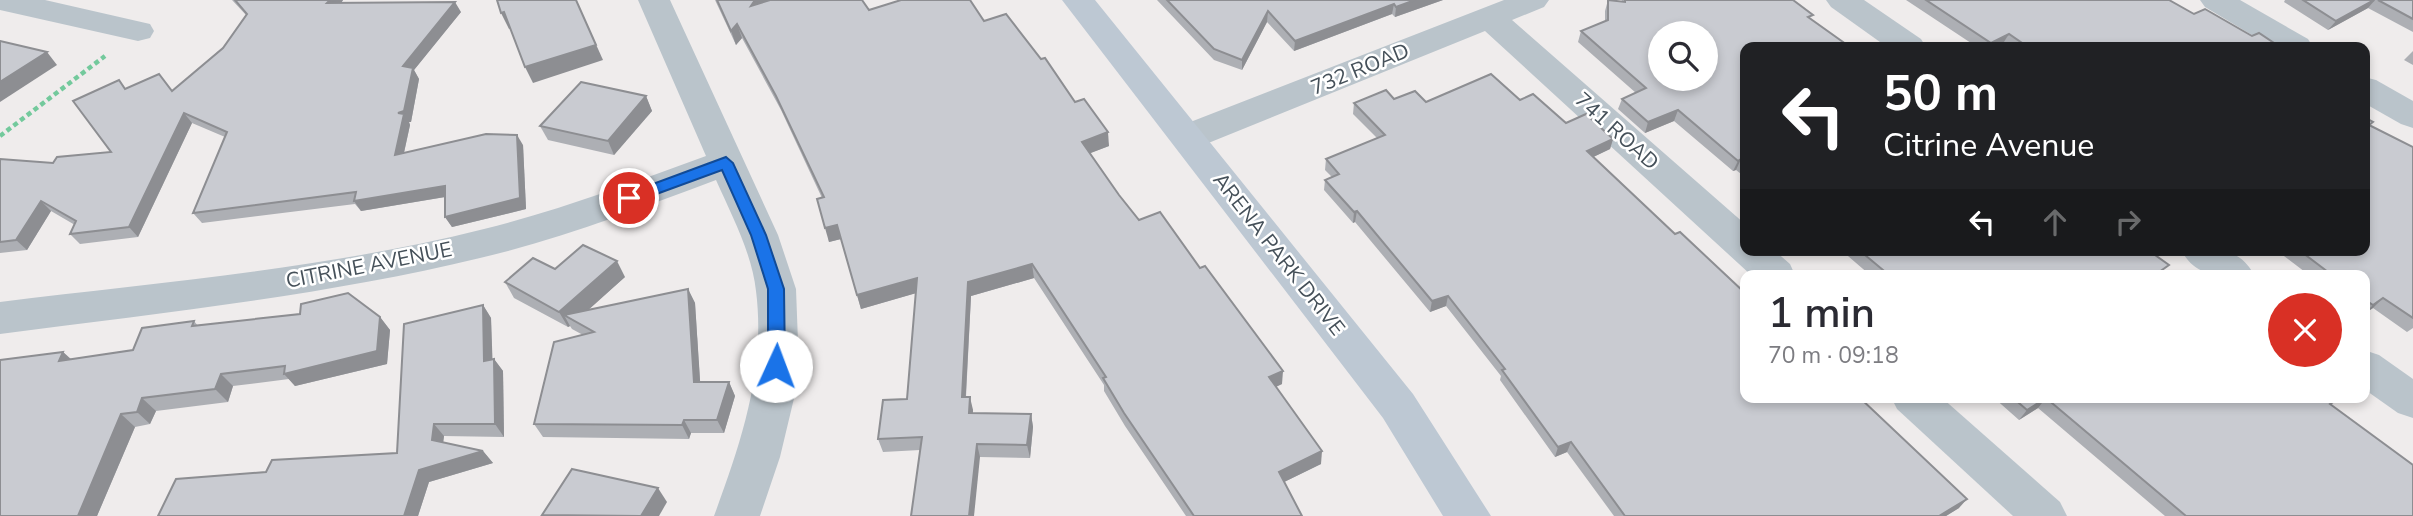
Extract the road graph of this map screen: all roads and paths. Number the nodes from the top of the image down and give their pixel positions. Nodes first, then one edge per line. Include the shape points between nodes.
1 (0, 0) edge
2 (654, 0) edge
3 (1078, 0) edge
4 (1533, 0) edge
5 (1842, 0) edge
6 (2216, 0) edge
7 (1489, 17) junction
8 (138, 31) joint
9 (1902, 42) edge
10 (2287, 42) edge
11 (2370, 91) edge
12 (2413, 116) edge
13 (0, 135) edge
14 (1188, 137) junction
15 (726, 163) junction
16 (1740, 242) edge
17 (1755, 256) edge
18 (2208, 256) edge
19 (1771, 270) edge
20 (2228, 270) edge
21 (0, 318) edge
22 (2370, 371) edge
23 (2413, 401) edge
24 (1919, 403) edge
25 (737, 516) edge
26 (1468, 516) edge
27 (2044, 516) edge

1 - 8 street
2 - 15 street
3 - 14 street, ARENA PARK DRIVE
4 - 7 street, 732 ROAD
5 - 9 street
6 - 10 street
7 - 14 street, 732 ROAD
7 - 16 street, 741 ROAD
8 - 13 path
11 - 12 street
14 - 26 street, ARENA PARK DRIVE via 1398,406
15 - 21 street, CITRINE AVENUE via 576,218 380,265
15 - 25 street via 759,235 776,289 778,342 775,390
17 - 19 street
18 - 20 street
22 - 23 street
24 - 27 street

